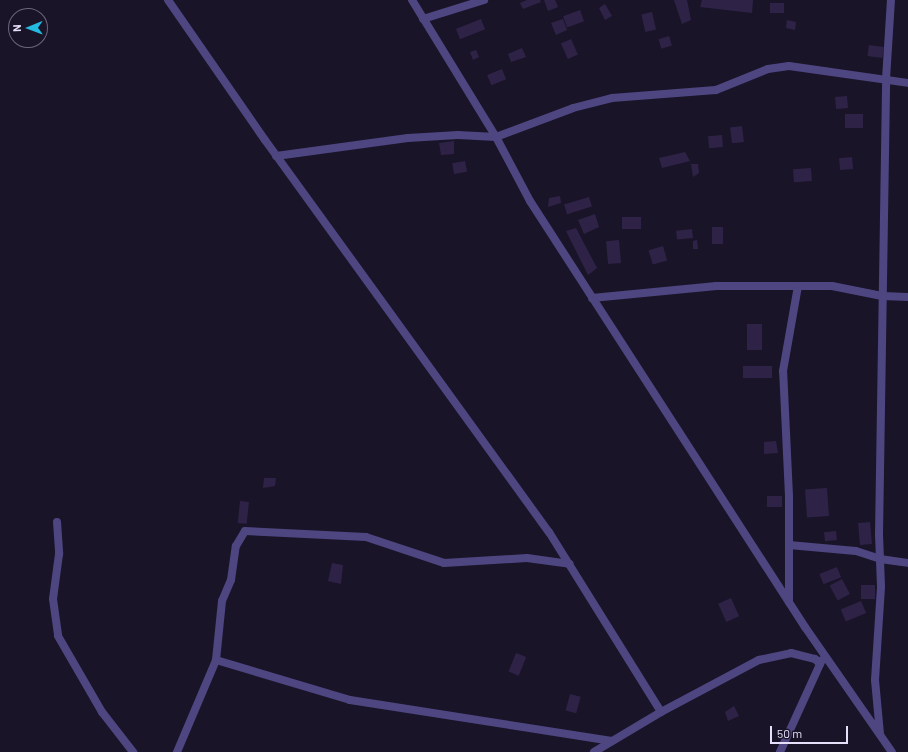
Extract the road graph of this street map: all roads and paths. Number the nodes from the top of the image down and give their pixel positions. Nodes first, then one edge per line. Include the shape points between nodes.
1 (168, 0) edge
2 (412, 0) edge
3 (484, 0) edge
4 (891, 0) edge
5 (423, 19) junction
6 (886, 79) junction
7 (908, 83) edge
8 (496, 137) junction
9 (276, 156) junction
10 (798, 286) junction
11 (882, 296) junction
12 (908, 296) edge
13 (592, 298) junction
14 (57, 522) dead end
15 (789, 545) junction
16 (880, 560) junction
17 (908, 563) edge
18 (570, 564) junction
19 (789, 602) junction
20 (825, 656) junction
21 (216, 660) junction
22 (820, 664) junction
23 (661, 712) junction
24 (880, 734) junction
25 (612, 741) junction
26 (132, 752) edge
27 (177, 752) edge
28 (594, 752) edge
29 (780, 752) edge
30 (892, 752) edge

1 - 9 street
2 - 5 street
3 - 5 street
4 - 6 street
5 - 8 street
6 - 7 street
6 - 8 street via 789,66 768,69 716,90 612,98 573,108
6 - 11 street
8 - 9 street via 458,135 408,138
8 - 13 street via 530,201
9 - 18 street via 414,342
10 - 11 street via 832,286
10 - 13 street via 716,286
10 - 15 street via 783,371
11 - 12 street
11 - 16 street
13 - 19 street
14 - 26 street via 59,554 53,599 58,636 102,712
15 - 16 street via 856,551
15 - 19 street
16 - 17 street
16 - 24 street via 875,680
18 - 21 street via 527,558 444,563 366,538 245,531 236,546 231,580 222,601
18 - 23 street via 625,658
19 - 20 street
20 - 22 street
20 - 24 street
21 - 25 street via 350,700
21 - 27 street
22 - 23 street via 815,658 800,654 778,654 727,676
22 - 29 street
23 - 25 street
24 - 30 street
25 - 28 street

